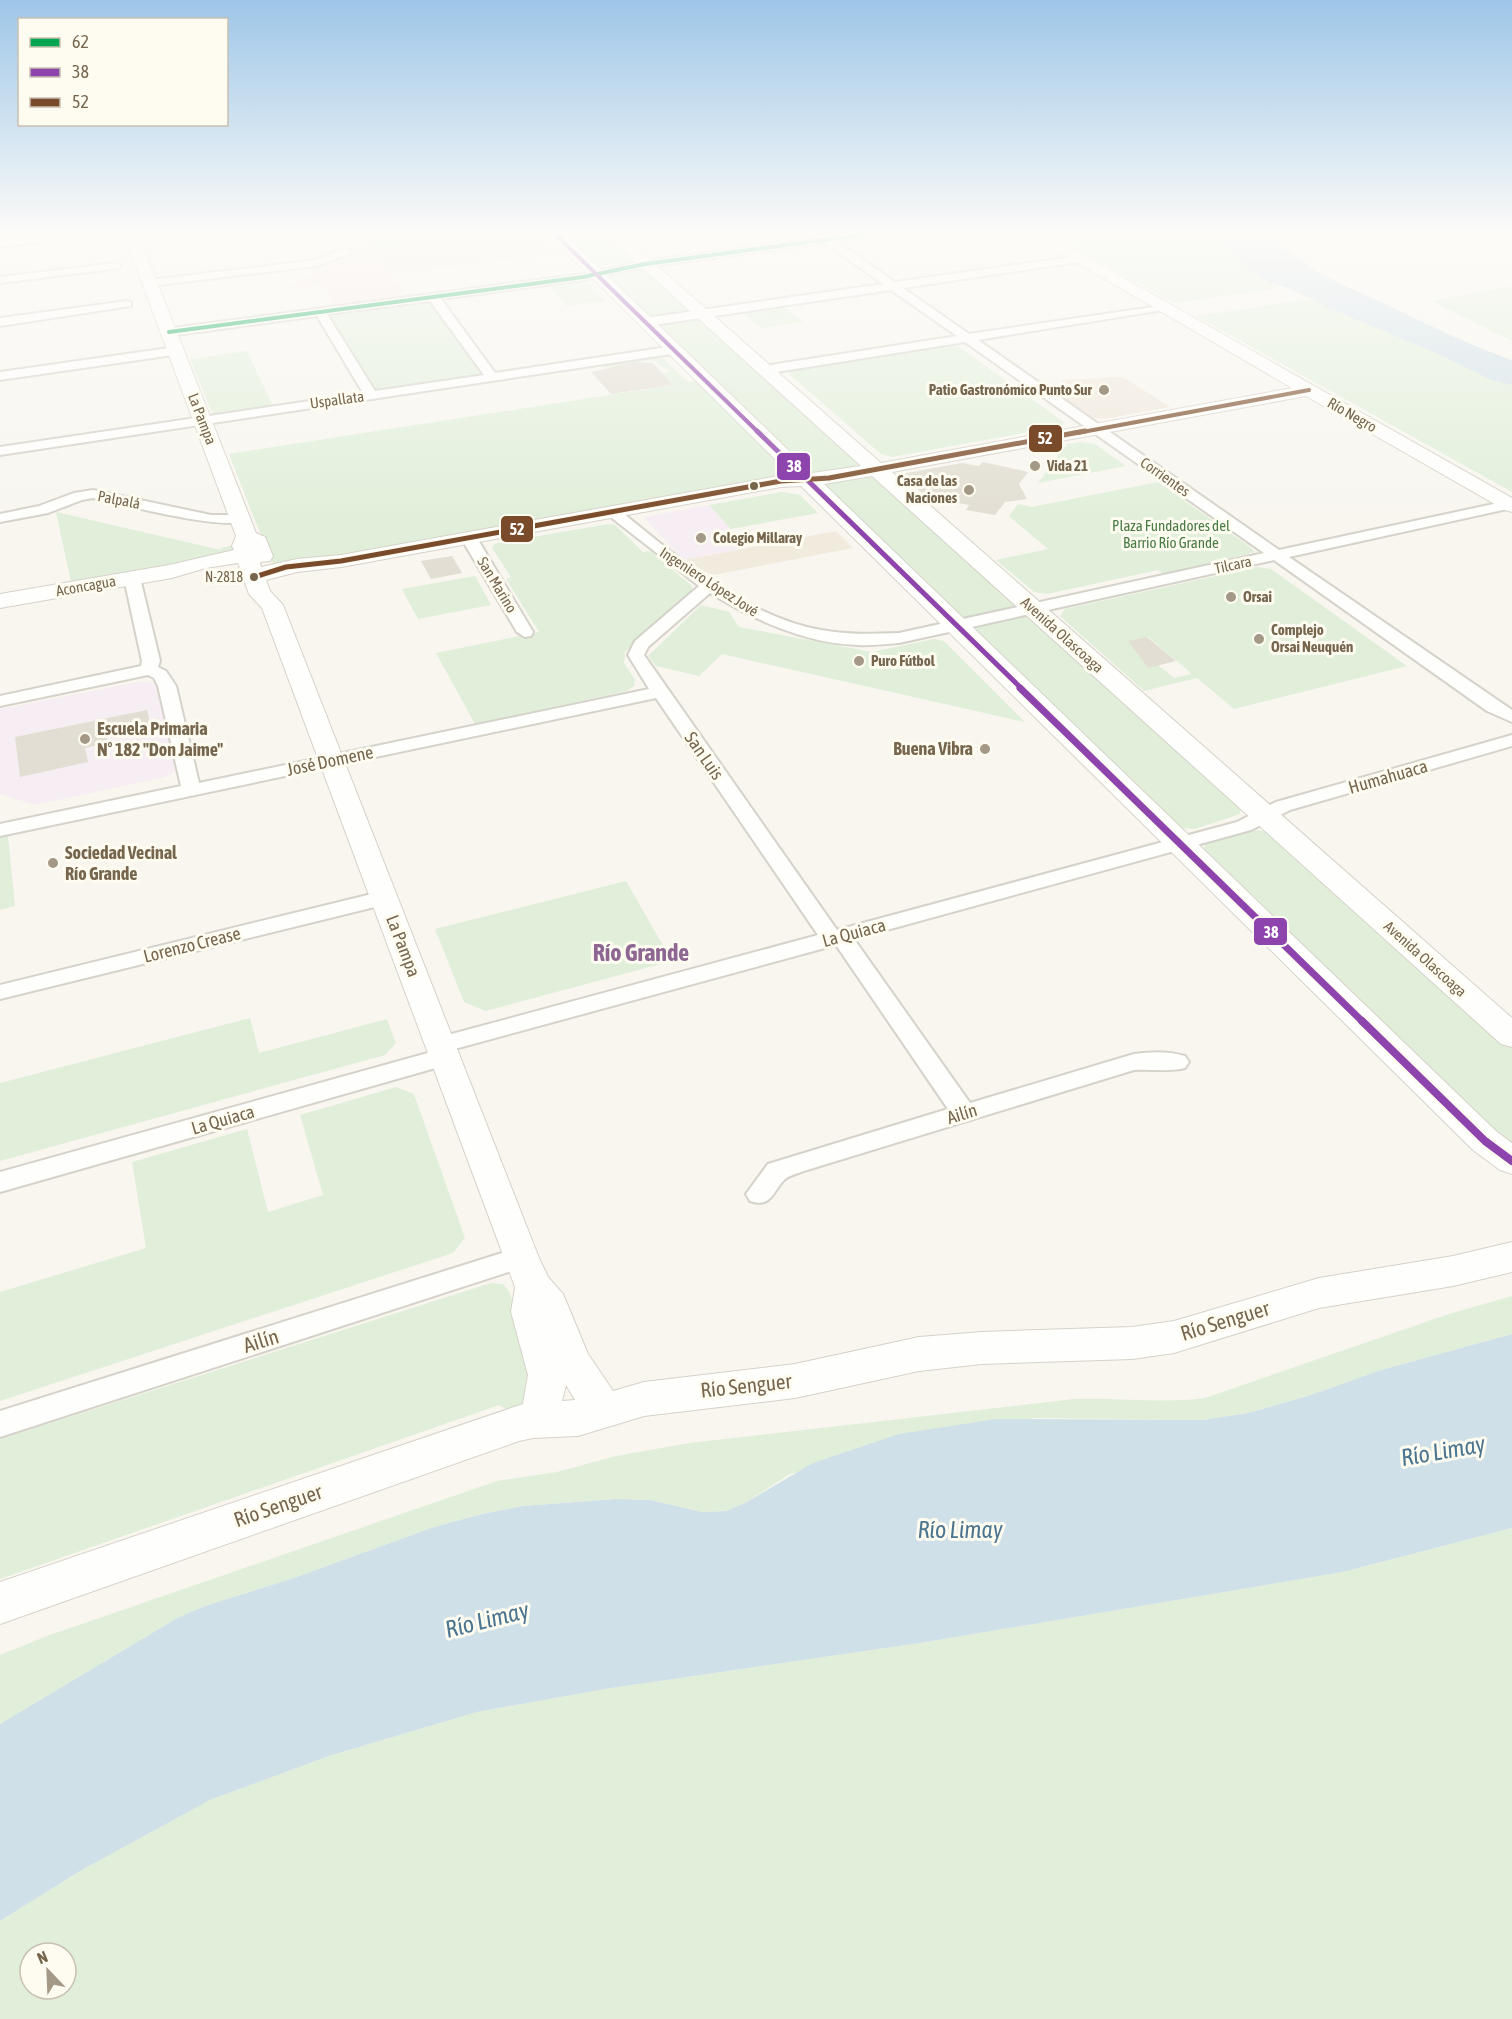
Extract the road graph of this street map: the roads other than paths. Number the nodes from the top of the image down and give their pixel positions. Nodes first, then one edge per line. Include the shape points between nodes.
1 (168, 328) edge
2 (198, 328) edge
3 (330, 328) edge
4 (456, 328) edge
5 (652, 328) edge
6 (718, 328) edge
7 (953, 328) edge
8 (1029, 328) edge
9 (1200, 328) edge
10 (169, 332) junction
11 (967, 338) junction
12 (674, 350) junction
13 (176, 351) junction
14 (764, 370) junction
15 (0, 376) edge
16 (492, 377) junction
17 (1309, 390) junction
18 (370, 395) junction
19 (202, 420) junction
20 (1097, 429) junction
21 (0, 451) edge
22 (876, 469) junction
23 (807, 479) junction
24 (1510, 505) edge
25 (612, 512) junction
26 (0, 518) edge
27 (469, 538) junction
28 (1277, 555) junction
29 (257, 562) junction
30 (132, 578) junction
31 (709, 586) junction
32 (0, 602) edge
33 (1032, 609) junction
34 (957, 625) junction
35 (525, 632) dead end
36 (149, 669) junction
37 (660, 692) junction
38 (0, 701) edge
39 (1512, 717) edge
40 (1512, 740) edge
41 (330, 760) junction
42 (191, 790) junction
43 (1264, 815) junction
44 (0, 830) edge
45 (1181, 844) junction
46 (384, 898) junction
47 (837, 938) junction
48 (0, 992) edge
49 (1512, 1036) edge
50 (443, 1051) junction
51 (1177, 1062) dead end
52 (964, 1113) junction
53 (1512, 1161) edge
54 (0, 1182) edge
55 (759, 1194) dead end
56 (1512, 1257) edge
57 (528, 1273) junction
58 (572, 1418) junction
59 (0, 1424) edge
60 (0, 1603) edge

1 - 10 main road, La Pampa
2 - 10 street
3 - 18 street
4 - 16 street
5 - 12 main road
6 - 14 main road, Avenida Olascoaga
7 - 11 street, Corrientes
8 - 11 street
9 - 17 main road, Río Negro
10 - 13 main road, La Pampa
11 - 14 street
11 - 20 street, Corrientes
12 - 16 street, Uspallata
12 - 23 main road
13 - 15 street
13 - 19 main road, La Pampa
14 - 22 main road, Avenida Olascoaga
16 - 18 street, Uspallata
17 - 20 main road, Aconcagua
17 - 24 main road, Río Negro
18 - 19 street, Uspallata
19 - 21 street, Uspallata
19 - 29 main road, La Pampa
20 - 22 main road, Aconcagua
20 - 28 street, Corrientes
22 - 23 main road, Aconcagua
22 - 33 main road, Avenida Olascoaga
23 - 25 main road, Aconcagua
23 - 34 main road
24 - 28 street, Tilcara
25 - 27 main road, Aconcagua
25 - 31 street, Ingeniero López Jové
26 - 29 street, Palpalá via 93,494 212,519
27 - 29 main road, Aconcagua via 341,561 313,570
27 - 35 street, San Marino
28 - 33 street, Tilcara
28 - 39 street, Corrientes
29 - 30 main road, Aconcagua
29 - 41 main road, La Pampa
30 - 32 main road, Aconcagua
30 - 36 street via 152,661
31 - 34 street, Ingeniero López Jové via 768,620 825,636 881,640
31 - 37 street, San Luis via 638,650 640,665
33 - 34 street, Tilcara
33 - 43 main road, Avenida Olascoaga
34 - 45 main road
36 - 38 street
36 - 42 street via 160,675 167,687
37 - 41 street, José Domene
37 - 47 street, San Luis
40 - 43 street, Humahuaca via 1282,806
41 - 42 street, José Domene
41 - 46 main road, La Pampa
42 - 44 street, José Domene
43 - 45 street, La Quiaca via 1248,825
43 - 49 main road, Avenida Olascoaga
45 - 47 street, La Quiaca
45 - 53 main road via 1485,1141
46 - 48 street, Lorenzo Crease
46 - 50 main road, La Pampa
47 - 50 street, La Quiaca
47 - 52 street, San Luis
50 - 54 street, La Quiaca
50 - 57 main road, La Pampa
51 - 52 street, Ailín via 1134,1062
52 - 55 street, Ailín via 787,1167 770,1177
56 - 58 main road, Río Senguer via 1319,1293 1174,1337 1132,1343 919,1354 795,1381 644,1399
57 - 58 main road, La Pampa via 530,1312 548,1375 543,1408
57 - 59 street, Ailín
58 - 60 main road, Río Senguer via 507,1426

